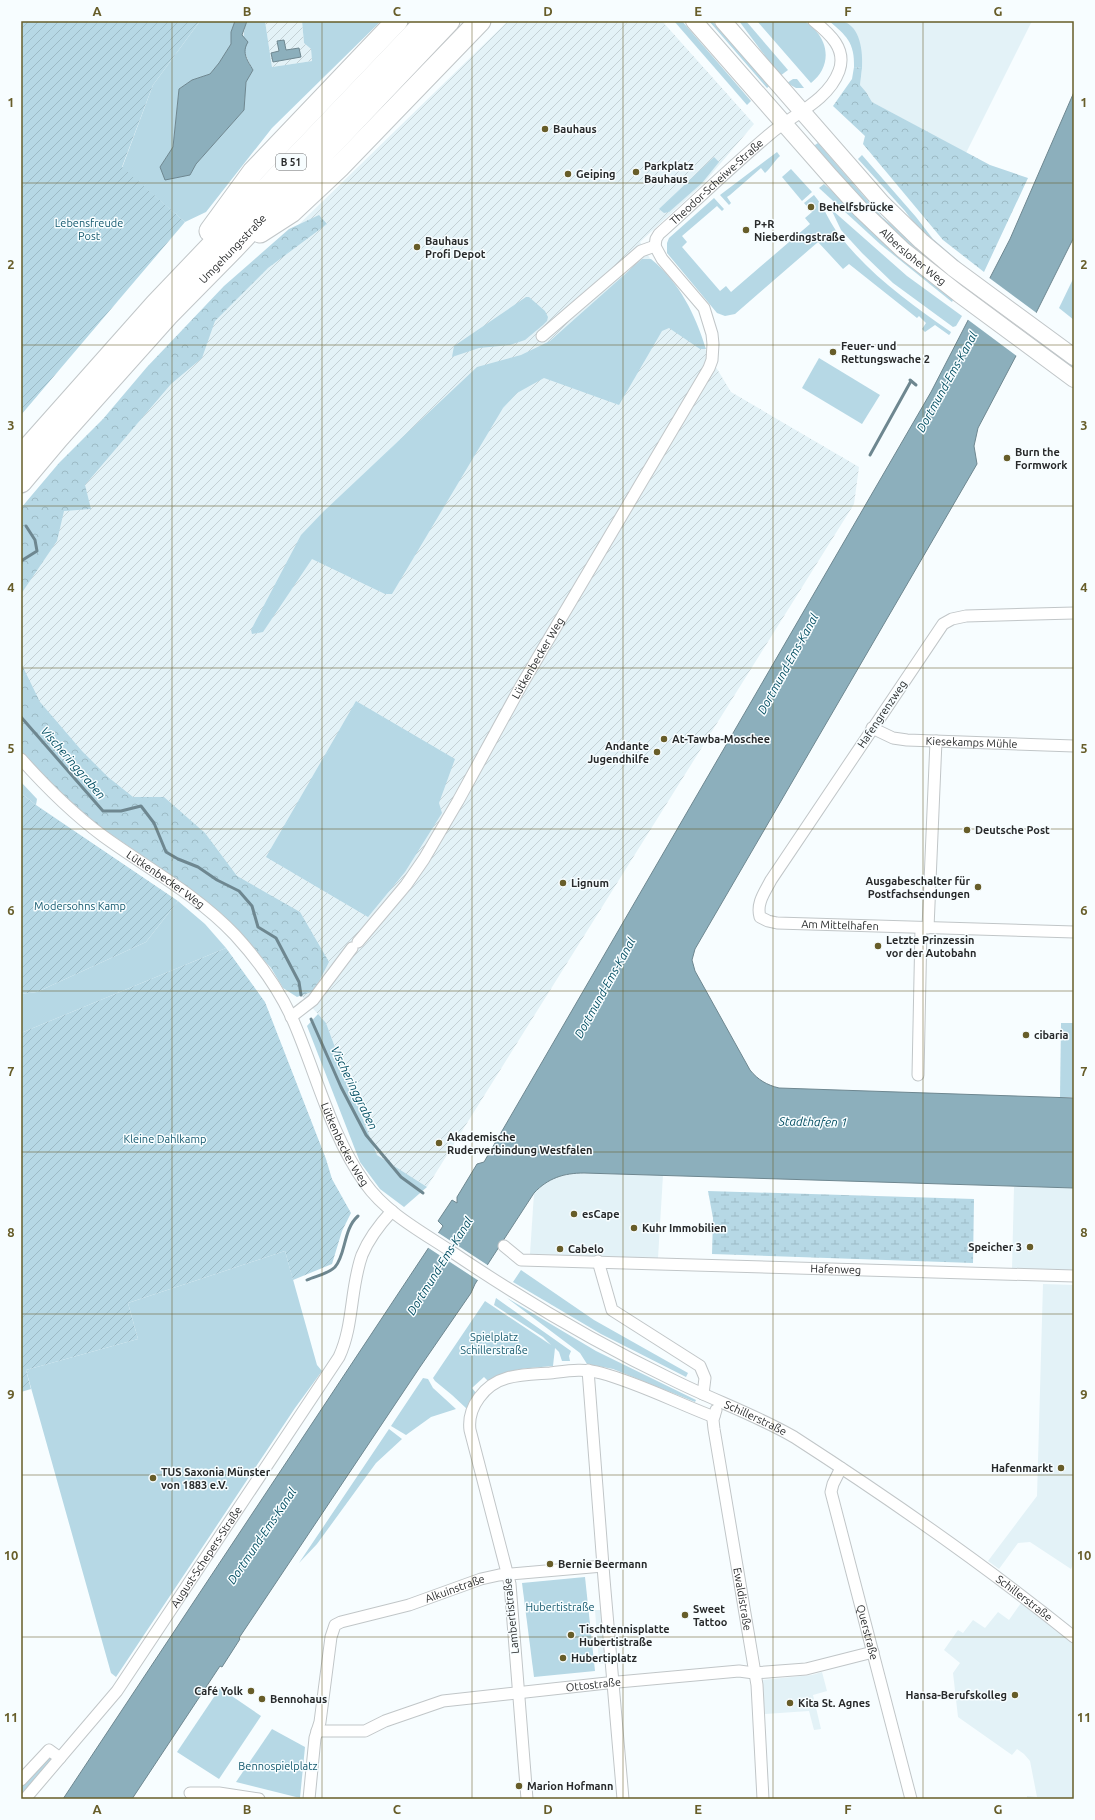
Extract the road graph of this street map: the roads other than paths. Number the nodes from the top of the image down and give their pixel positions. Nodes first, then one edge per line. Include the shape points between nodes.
1 (397, 21) edge
2 (426, 21) edge
3 (449, 21) edge
4 (480, 21) edge
5 (694, 21) edge
6 (723, 21) edge
7 (814, 21) edge
8 (803, 110) junction
9 (784, 122) junction
10 (655, 246) junction
11 (230, 252) junction
12 (156, 304) junction
13 (542, 336) dead end
14 (1074, 357) edge
15 (1074, 379) edge
16 (21, 456) edge
17 (21, 482) edge
18 (1074, 613) edge
19 (872, 728) junction
20 (936, 741) junction
21 (1074, 746) edge
22 (21, 759) edge
23 (760, 917) joint
24 (924, 928) junction
25 (1074, 932) edge
26 (291, 1017) junction
27 (918, 1075) dead end
28 (392, 1211) junction
29 (418, 1229) joint
30 (504, 1246) dead end
31 (598, 1261) junction
32 (1074, 1276) edge
33 (588, 1370) junction
34 (703, 1394) junction
35 (719, 1401) junction
36 (471, 1414) joint
37 (714, 1416) junction
38 (842, 1468) junction
39 (603, 1566) junction
40 (507, 1574) junction
41 (1074, 1637) edge
42 (873, 1652) junction
43 (754, 1673) junction
44 (613, 1682) junction
45 (518, 1693) junction
46 (317, 1731) junction
47 (60, 1758) junction
48 (21, 1780) edge
49 (190, 1793) dead end
50 (25, 1799) edge
51 (259, 1799) edge
52 (309, 1799) edge
53 (527, 1799) edge
54 (623, 1799) edge
55 (763, 1799) edge
56 (910, 1799) edge

1 - 12 highway, B 51 via 253,172
2 - 12 highway, Umgehungsstraße / B 51
3 - 11 highway, Umgehungsstraße / B 51
4 - 11 highway, B 51 via 340,166 291,212
5 - 9 main road, Albersloher Weg
6 - 8 main road, Albersloher Weg
7 - 8 street, Theodor-Scheiwe-Straße via 832,36 841,61 839,71 830,87
8 - 9 street, Theodor-Scheiwe-Straße
8 - 14 main road, Albersloher Weg via 891,211 921,241
9 - 10 street, Theodor-Scheiwe-Straße via 659,234
9 - 15 main road, Albersloher Weg via 861,210 903,250
10 - 13 street via 641,251
10 - 26 street, Lütkenbecker Weg via 662,259 704,308 712,334 712,360 523,683 424,859 313,1000
11 - 17 highway, Umgehungsstraße / B 51 via 167,316
12 - 16 highway, Umgehungsstraße / B 51
18 - 19 street, Hafengrenzweg via 966,616 952,619 944,624
19 - 20 street, Kiesekamps Mühle via 893,738
19 - 23 street, Hafengrenzweg via 771,880 758,910
20 - 21 street, Kiesekamps Mühle
20 - 24 street
22 - 26 street, Lütkenbecker Weg via 55,797 82,820 164,877 218,919 250,953 271,981
23 - 24 street, Am Mittelhafen via 777,923
24 - 25 street, Am Mittelhafen
24 - 27 street
26 - 28 street, Lütkenbecker Weg via 350,1162 366,1185
28 - 29 street, Lütkenbecker Weg
28 - 47 street, August-Schepers-Straße via 362,1255 347,1338 339,1357 117,1691
29 - 34 street, Schillerstraße via 495,1281 602,1345
30 - 31 street, Hafenweg via 521,1260
31 - 32 street, Hafenweg
31 - 34 street via 612,1310 700,1366 705,1378
33 - 36 street, Schillerstraße via 502,1379 480,1396
33 - 37 street, Schillerstraße
33 - 39 street
34 - 35 street, Schillerstraße
35 - 37 street, Ewaldistraße
35 - 38 street, Schillerstraße via 773,1424
36 - 40 street, Lambertistraße via 469,1422 472,1438
37 - 43 street, Ewaldistraße
38 - 41 street, Schillerstraße via 1001,1580
38 - 42 street, Querstraße via 831,1492
39 - 40 street, Alkuinstraße
39 - 44 street
40 - 45 street, Lambertistraße via 510,1584
40 - 46 street, Alkuinstraße via 481,1579 409,1605 335,1625 330,1637
42 - 43 street, Ottostraße via 806,1669
42 - 56 street, Querstraße
43 - 44 street, Ottostraße via 739,1671
43 - 55 street, Ewaldistraße via 757,1685
44 - 45 street, Ottostraße
44 - 54 street
45 - 46 street, Ottostraße via 438,1702 364,1731
45 - 53 street, Lambertistraße
46 - 52 street
47 - 48 street via 49,1750
47 - 50 street, August-Schepers-Straße
49 - 51 street via 219,1793

